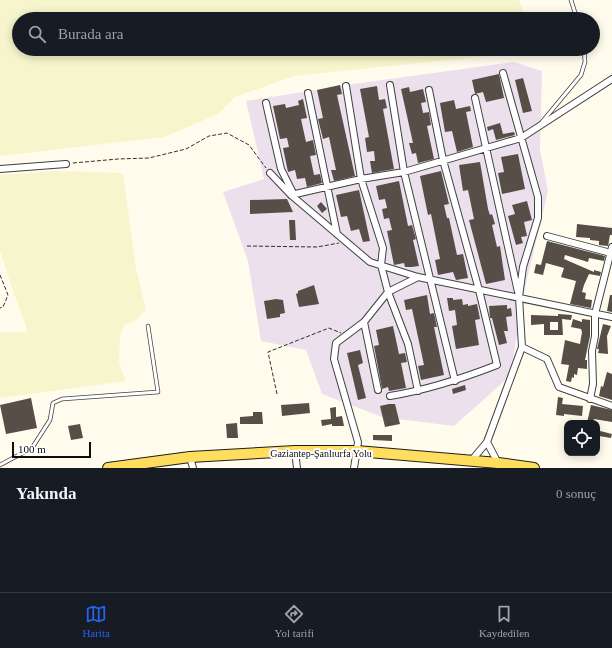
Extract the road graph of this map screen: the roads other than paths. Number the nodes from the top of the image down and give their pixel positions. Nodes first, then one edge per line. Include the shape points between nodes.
1 (571, 0) edge
2 (575, 12) edge
3 (585, 56) edge
4 (503, 73) dead end
5 (612, 79) edge
6 (390, 85) dead end
7 (346, 86) dead end
8 (429, 90) dead end
9 (308, 93) dead end
10 (475, 98) dead end
11 (266, 103) dead end
12 (535, 129) junction
13 (521, 138) junction
14 (486, 149) junction
15 (443, 160) junction
16 (66, 164) road end
17 (0, 169) edge
18 (404, 172) junction
19 (270, 173) road end
20 (361, 179) junction
21 (327, 188) junction
22 (292, 195) junction
23 (337, 234) junction
24 (547, 236) dead end
25 (611, 250) edge
26 (382, 265) junction
27 (418, 277) junction
28 (431, 280) junction
29 (479, 290) junction
30 (388, 292) junction
31 (519, 297) junction
32 (595, 314) junction
33 (612, 317) edge
34 (364, 322) junction
35 (148, 326) dead end
36 (522, 347) junction
37 (455, 381) junction
38 (378, 390) dead end
39 (418, 391) junction
40 (390, 396) dead end
41 (590, 399) junction
42 (612, 406) edge
43 (487, 442) junction
44 (295, 451) junction
45 (357, 451) junction
46 (190, 457) junction
47 (471, 461) junction
48 (498, 463) junction
49 (0, 465) edge
50 (145, 465) edge
51 (108, 468) edge
52 (193, 468) edge
53 (297, 468) edge
54 (354, 468) edge
55 (534, 468) edge

1 - 2 lane
3 - 12 lane via 586,62 581,75
4 - 13 street
5 - 12 street
6 - 18 street
7 - 20 street
8 - 15 street
9 - 21 street
10 - 14 street
11 - 22 street via 281,169
12 - 13 street
13 - 14 street
13 - 31 street via 538,197 538,218 523,267
14 - 15 street
14 - 31 street
15 - 18 street
15 - 29 street
16 - 17 street
18 - 20 street
18 - 28 street
19 - 22 street
20 - 21 street
20 - 26 street via 383,248
21 - 22 street
21 - 23 street
22 - 23 street
23 - 26 street via 370,262
24 - 25 street
25 - 32 street
26 - 27 street
26 - 30 street
27 - 28 street
27 - 30 street
28 - 29 street
28 - 37 street
29 - 31 street
29 - 37 street via 497,366
30 - 34 street
30 - 39 street via 408,344
31 - 32 street
31 - 36 street
32 - 33 street
32 - 41 street via 593,384
34 - 38 street
34 - 45 street via 336,343 334,359 358,442
35 - 49 lane via 158,392 62,399 53,403 50,420 32,448
36 - 41 street via 547,359 559,387
36 - 43 street
37 - 39 street
39 - 40 street
41 - 42 street
43 - 47 street
43 - 48 street
44 - 45 main road, Gaziantep-Şanlıurfa Yolu
44 - 46 main road, Gaziantep-Şanlıurfa Yolu
44 - 53 street
45 - 47 main road, Gaziantep-Şanlıurfa Yolu
45 - 54 street
46 - 50 main road, Gaziantep-Şanlıurfa Yolu
46 - 52 street
47 - 48 main road, Gaziantep-Şanlıurfa Yolu
48 - 55 main road, Gaziantep-Şanlıurfa Yolu
50 - 51 main road, Gaziantep-Şanlıurfa Yolu

